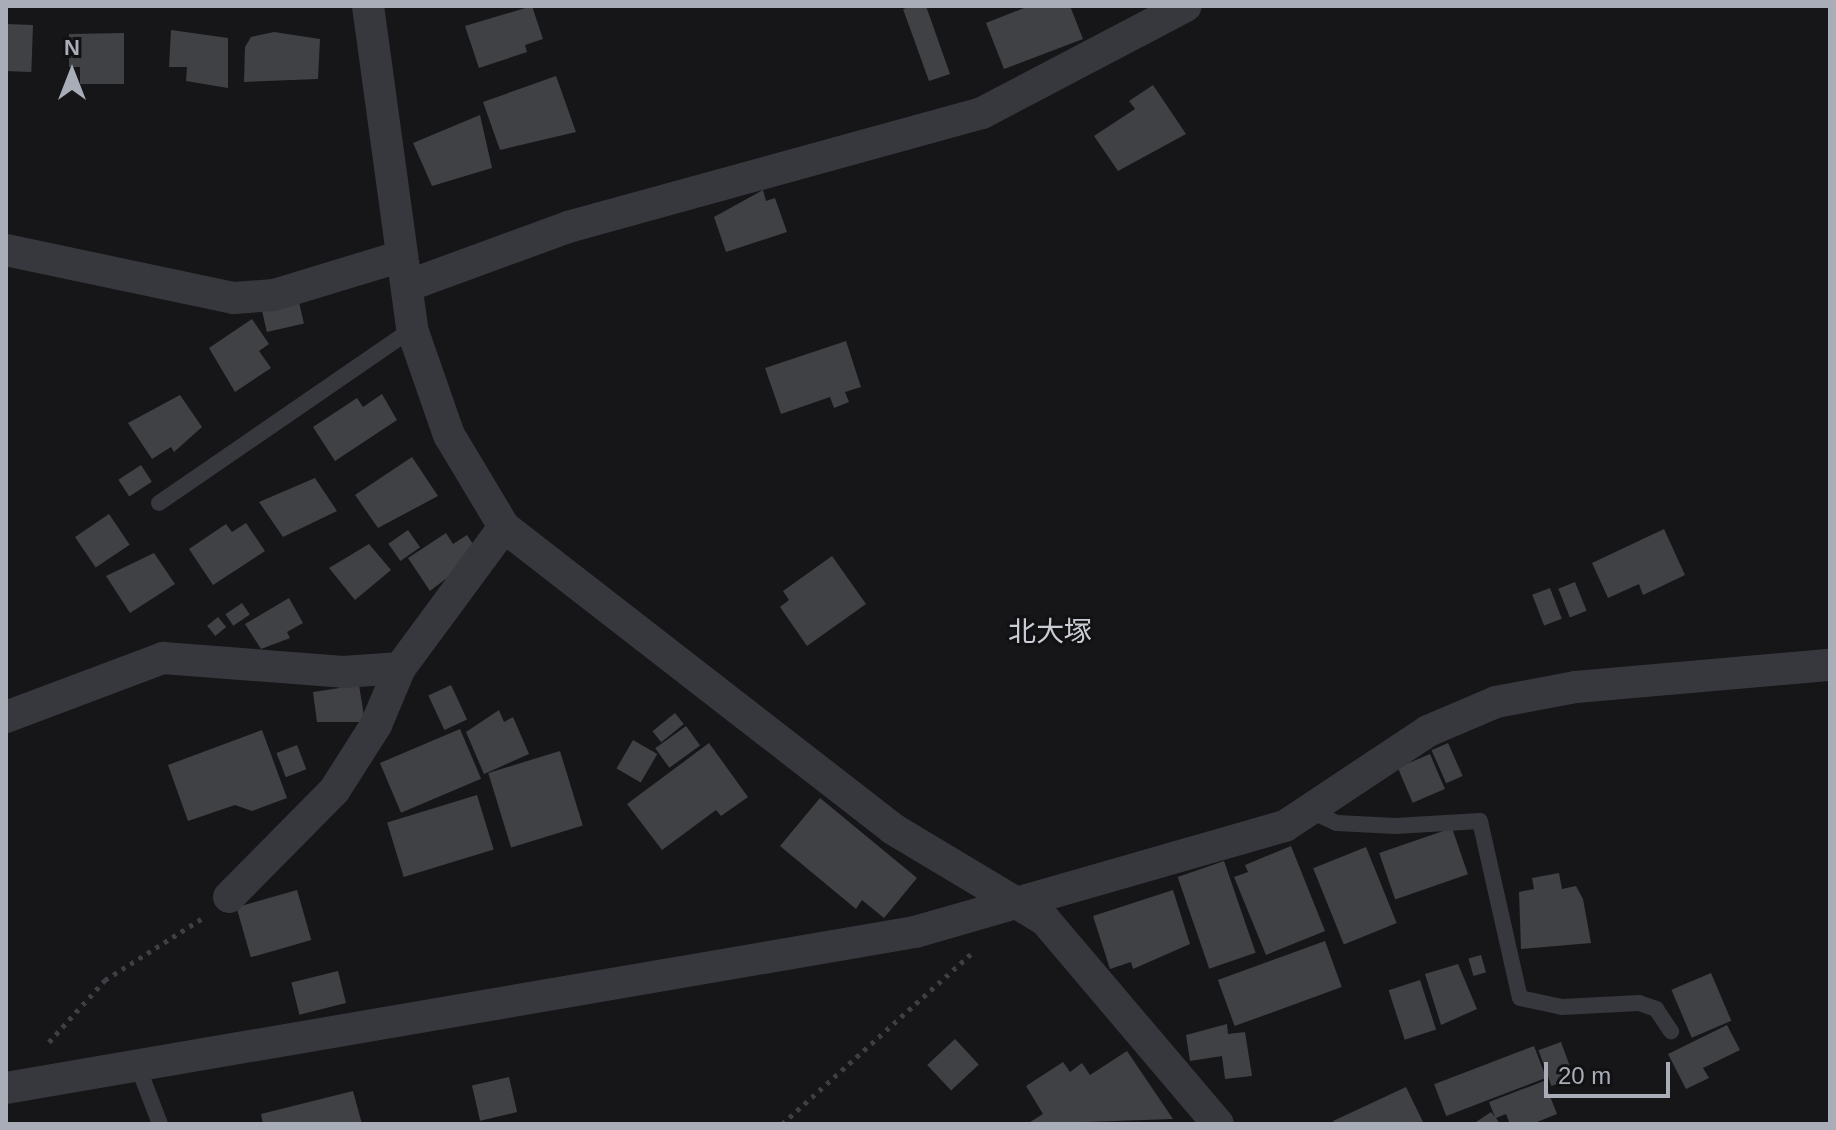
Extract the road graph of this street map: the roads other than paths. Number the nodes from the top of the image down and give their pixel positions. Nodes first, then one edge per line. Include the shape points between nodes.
1 (368, 6) edge
2 (1186, 6) edge
3 (6, 250) edge
4 (404, 271) junction
5 (412, 329) junction
6 (159, 503) dead end
7 (504, 527) junction
8 (1830, 665) edge
9 (400, 668) junction
10 (6, 717) edge
11 (1313, 812) junction
12 (229, 897) road end
13 (1024, 902) junction
14 (1671, 1031) dead end
15 (137, 1064) junction
16 (15, 1086) edge
17 (160, 1124) edge
18 (1218, 1124) edge

1 - 4 street
2 - 4 street via 982,113
3 - 4 street via 234,298
4 - 5 street
5 - 6 lane
5 - 7 street via 449,435
7 - 9 street
7 - 13 street via 893,829 974,882
8 - 11 street via 1576,687 1496,702 1428,731
9 - 10 street via 343,672 163,658 103,675
9 - 12 street via 376,725 334,791
11 - 13 street
11 - 14 lane via 1337,823 1480,821 1520,998 1562,1007 1639,1003 1656,1009
13 - 15 street via 994,913
13 - 18 street via 1124,1006
15 - 16 street
15 - 17 lane

